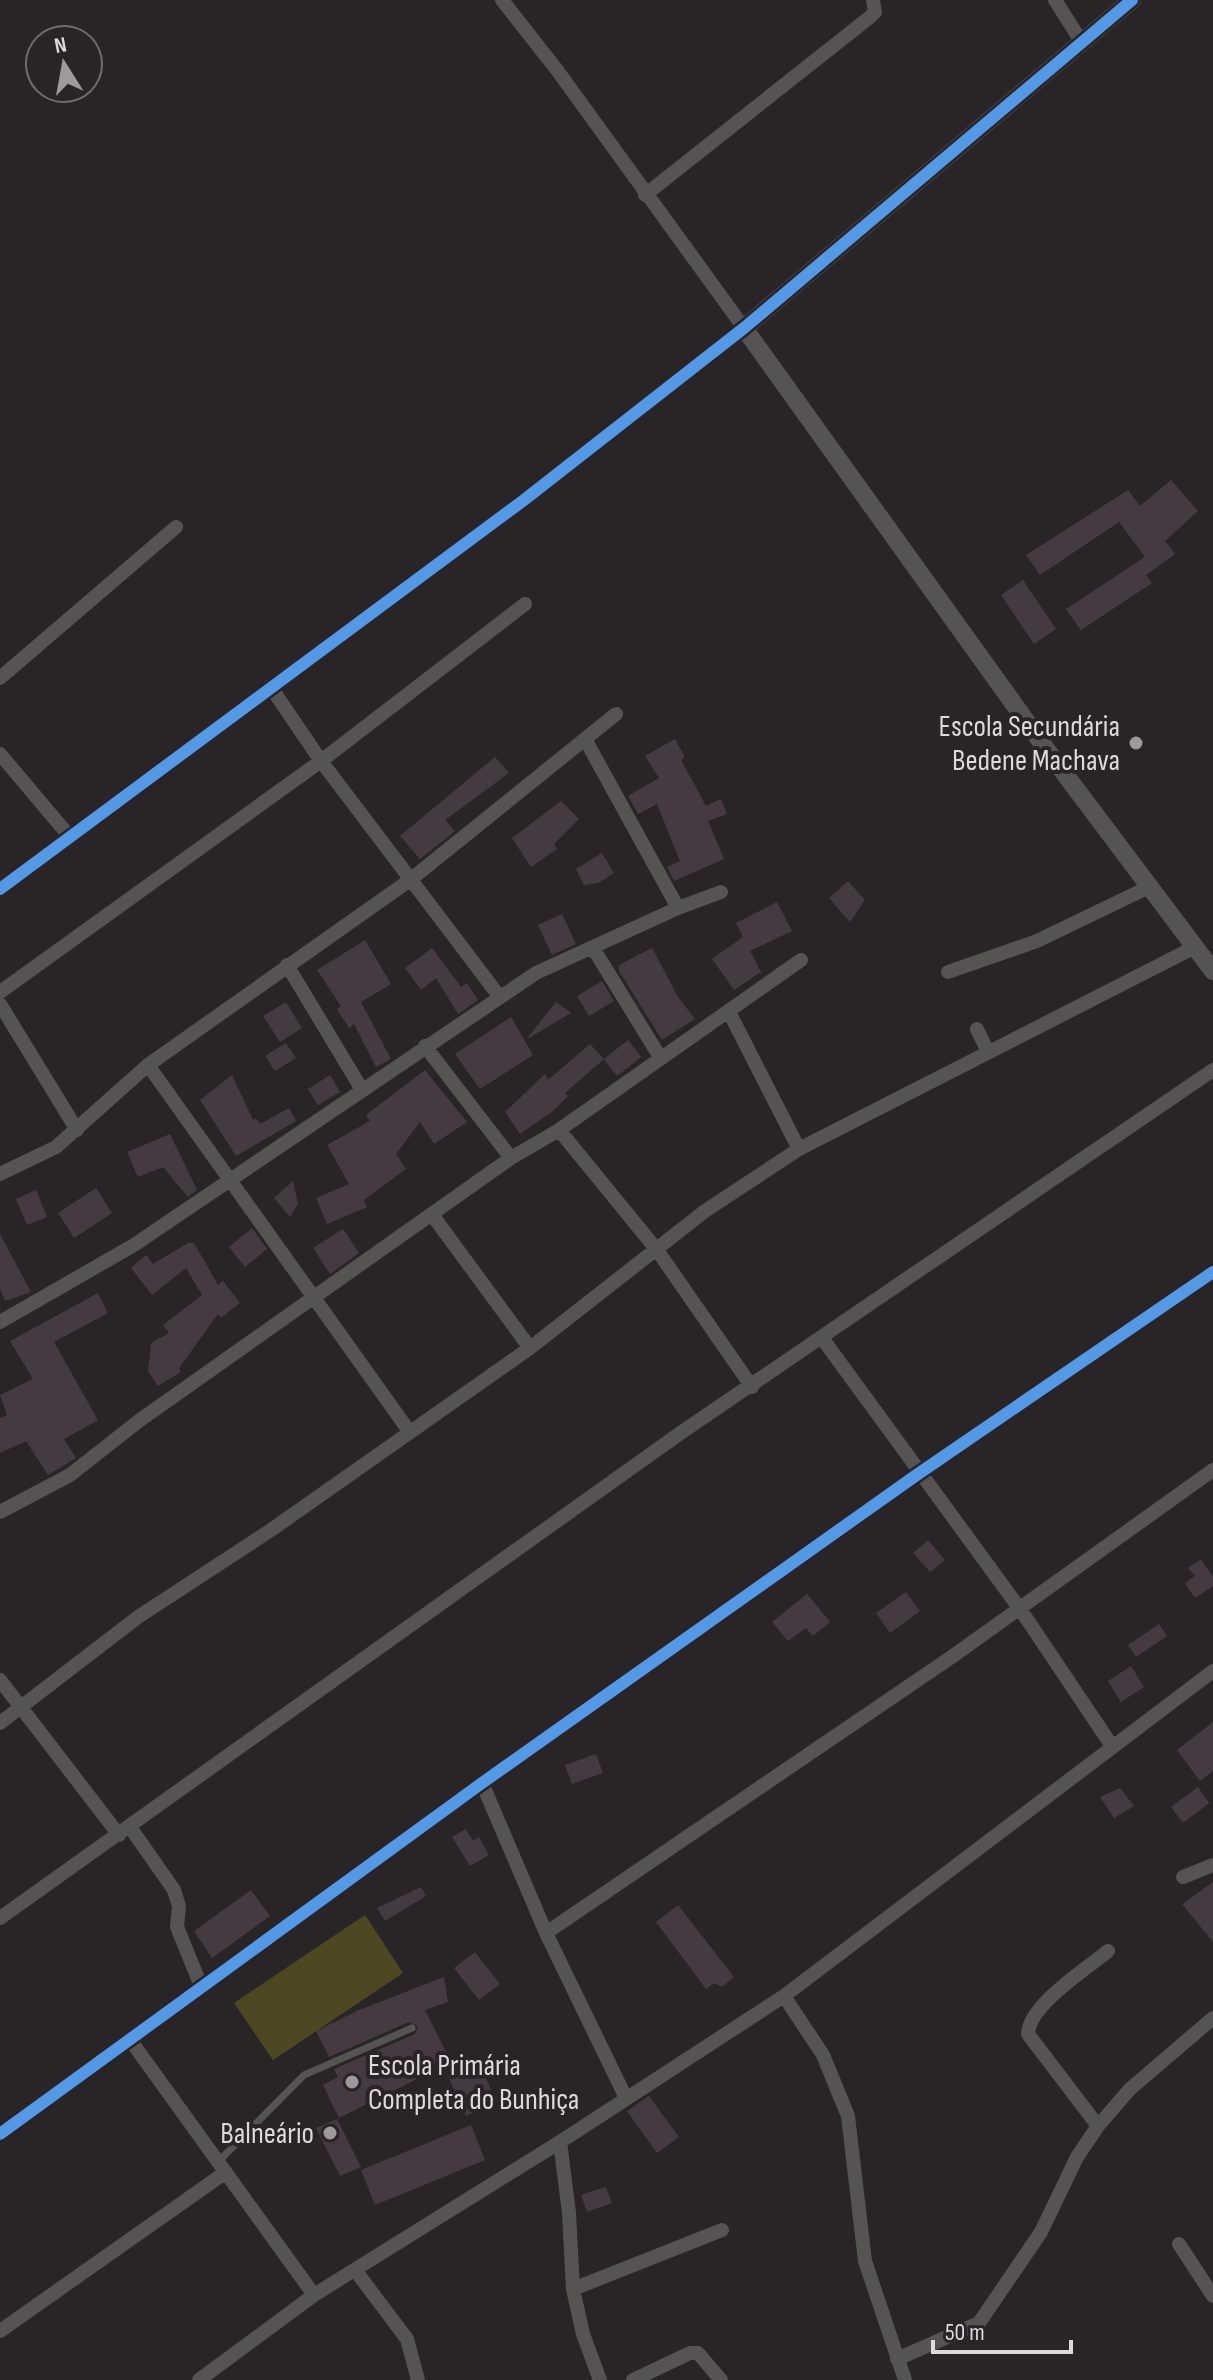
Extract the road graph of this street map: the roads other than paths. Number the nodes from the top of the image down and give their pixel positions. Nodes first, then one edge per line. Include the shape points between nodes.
1 (502, 0) edge
2 (873, 0) edge
3 (1055, 0) edge
4 (1132, 0) edge
5 (1081, 41) junction
6 (645, 195) junction
7 (744, 328) junction
8 (176, 527) dead end
9 (525, 604) dead end
10 (0, 678) edge
11 (270, 686) junction
12 (616, 714) dead end
13 (585, 739) junction
14 (0, 754) edge
15 (321, 761) junction
16 (70, 837) junction
17 (410, 880) junction
18 (1149, 887) junction
19 (0, 889) edge
20 (721, 892) dead end
21 (678, 908) junction
22 (1195, 947) junction
23 (593, 948) junction
24 (801, 960) dead end
25 (287, 965) junction
26 (1212, 970) edge
27 (948, 972) dead end
28 (0, 992) edge
29 (499, 996) junction
30 (0, 1004) edge
31 (729, 1012) junction
32 (977, 1029) dead end
33 (425, 1046) junction
34 (988, 1052) junction
35 (660, 1057) junction
36 (148, 1065) junction
37 (1213, 1070) edge
38 (361, 1088) junction
39 (77, 1130) junction
40 (559, 1130) junction
41 (799, 1149) junction
42 (511, 1158) junction
43 (0, 1174) edge
44 (231, 1179) junction
45 (433, 1216) junction
46 (657, 1250) junction
47 (1213, 1272) edge
48 (315, 1298) junction
49 (0, 1322) edge
50 (822, 1338) junction
51 (530, 1348) junction
52 (752, 1387) junction
53 (409, 1431) junction
54 (1213, 1470) edge
55 (918, 1474) junction
56 (0, 1512) edge
57 (1020, 1609) junction
58 (1213, 1671) edge
59 (0, 1680) edge
60 (22, 1709) junction
61 (0, 1723) edge
62 (1112, 1746) junction
63 (482, 1783) junction
64 (124, 1831) junction
65 (1213, 1865) edge
66 (1183, 1877) dead end
67 (0, 1918) edge
68 (546, 1933) junction
69 (1108, 1951) dead end
70 (201, 1986) junction
71 (784, 1996) junction
72 (1213, 2018) edge
73 (412, 2028) dead end
74 (131, 2041) junction
75 (626, 2098) junction
76 (1098, 2126) junction
77 (0, 2134) edge
78 (560, 2142) junction
79 (222, 2167) junction
80 (722, 2230) dead end
81 (1179, 2244) dead end
82 (355, 2270) junction
83 (573, 2289) junction
84 (314, 2295) junction
85 (1213, 2296) edge
86 (0, 2331) edge
87 (897, 2359) junction
88 (199, 2380) edge
89 (418, 2380) edge
90 (600, 2380) edge
91 (633, 2380) edge
92 (721, 2380) edge
93 (905, 2380) edge

1 - 6 street
2 - 6 street via 875,12 870,17
3 - 5 street
4 - 5 street
5 - 7 street
6 - 7 street
7 - 11 street via 524,500
7 - 18 street
8 - 10 street
9 - 15 street
11 - 15 street
11 - 16 street
12 - 13 street
13 - 17 street
13 - 21 street
14 - 16 street
15 - 17 street
15 - 28 street
16 - 19 street
17 - 25 street
17 - 29 street
18 - 22 street
18 - 27 street via 1037,941
20 - 21 street
21 - 23 street
22 - 26 street
22 - 34 street
23 - 29 street
23 - 35 street
24 - 31 street
25 - 36 street
25 - 38 street
29 - 33 street
30 - 39 street
31 - 35 street
31 - 41 street
32 - 34 street
33 - 38 street
33 - 42 street
34 - 41 street
35 - 40 street
36 - 39 street
36 - 44 street
37 - 50 street
38 - 44 street
39 - 43 street via 56,1147
40 - 42 street
40 - 46 street
41 - 46 street
42 - 45 street
44 - 48 street
44 - 49 street via 134,1245
45 - 48 street
45 - 51 street
46 - 51 street
46 - 52 street
47 - 55 street
48 - 53 street
48 - 56 street via 70,1475
50 - 52 street
50 - 55 street
51 - 53 street
52 - 64 street
53 - 60 street via 138,1617
54 - 57 street
55 - 57 street
55 - 63 street
57 - 62 street
57 - 68 street
58 - 62 street
59 - 60 street
60 - 61 street
60 - 64 street
62 - 71 street
63 - 68 street
63 - 70 street
64 - 67 street
64 - 70 street via 174,1890 177,1927
65 - 66 street
68 - 75 street
69 - 76 street via 1038,2009 1028,2024 1028,2034
70 - 74 street
71 - 75 street
71 - 87 street via 823,2055 848,2116 865,2261
72 - 76 street via 1130,2089
73 - 79 lane via 304,2075
74 - 77 street
74 - 79 street
75 - 78 street
76 - 87 street via 1041,2232 979,2323
78 - 82 street
78 - 83 street
79 - 84 street
79 - 86 street
80 - 83 street
81 - 85 street
82 - 84 street
82 - 89 street via 407,2339
83 - 90 street
84 - 88 street
87 - 93 street
91 - 92 street via 698,2353

